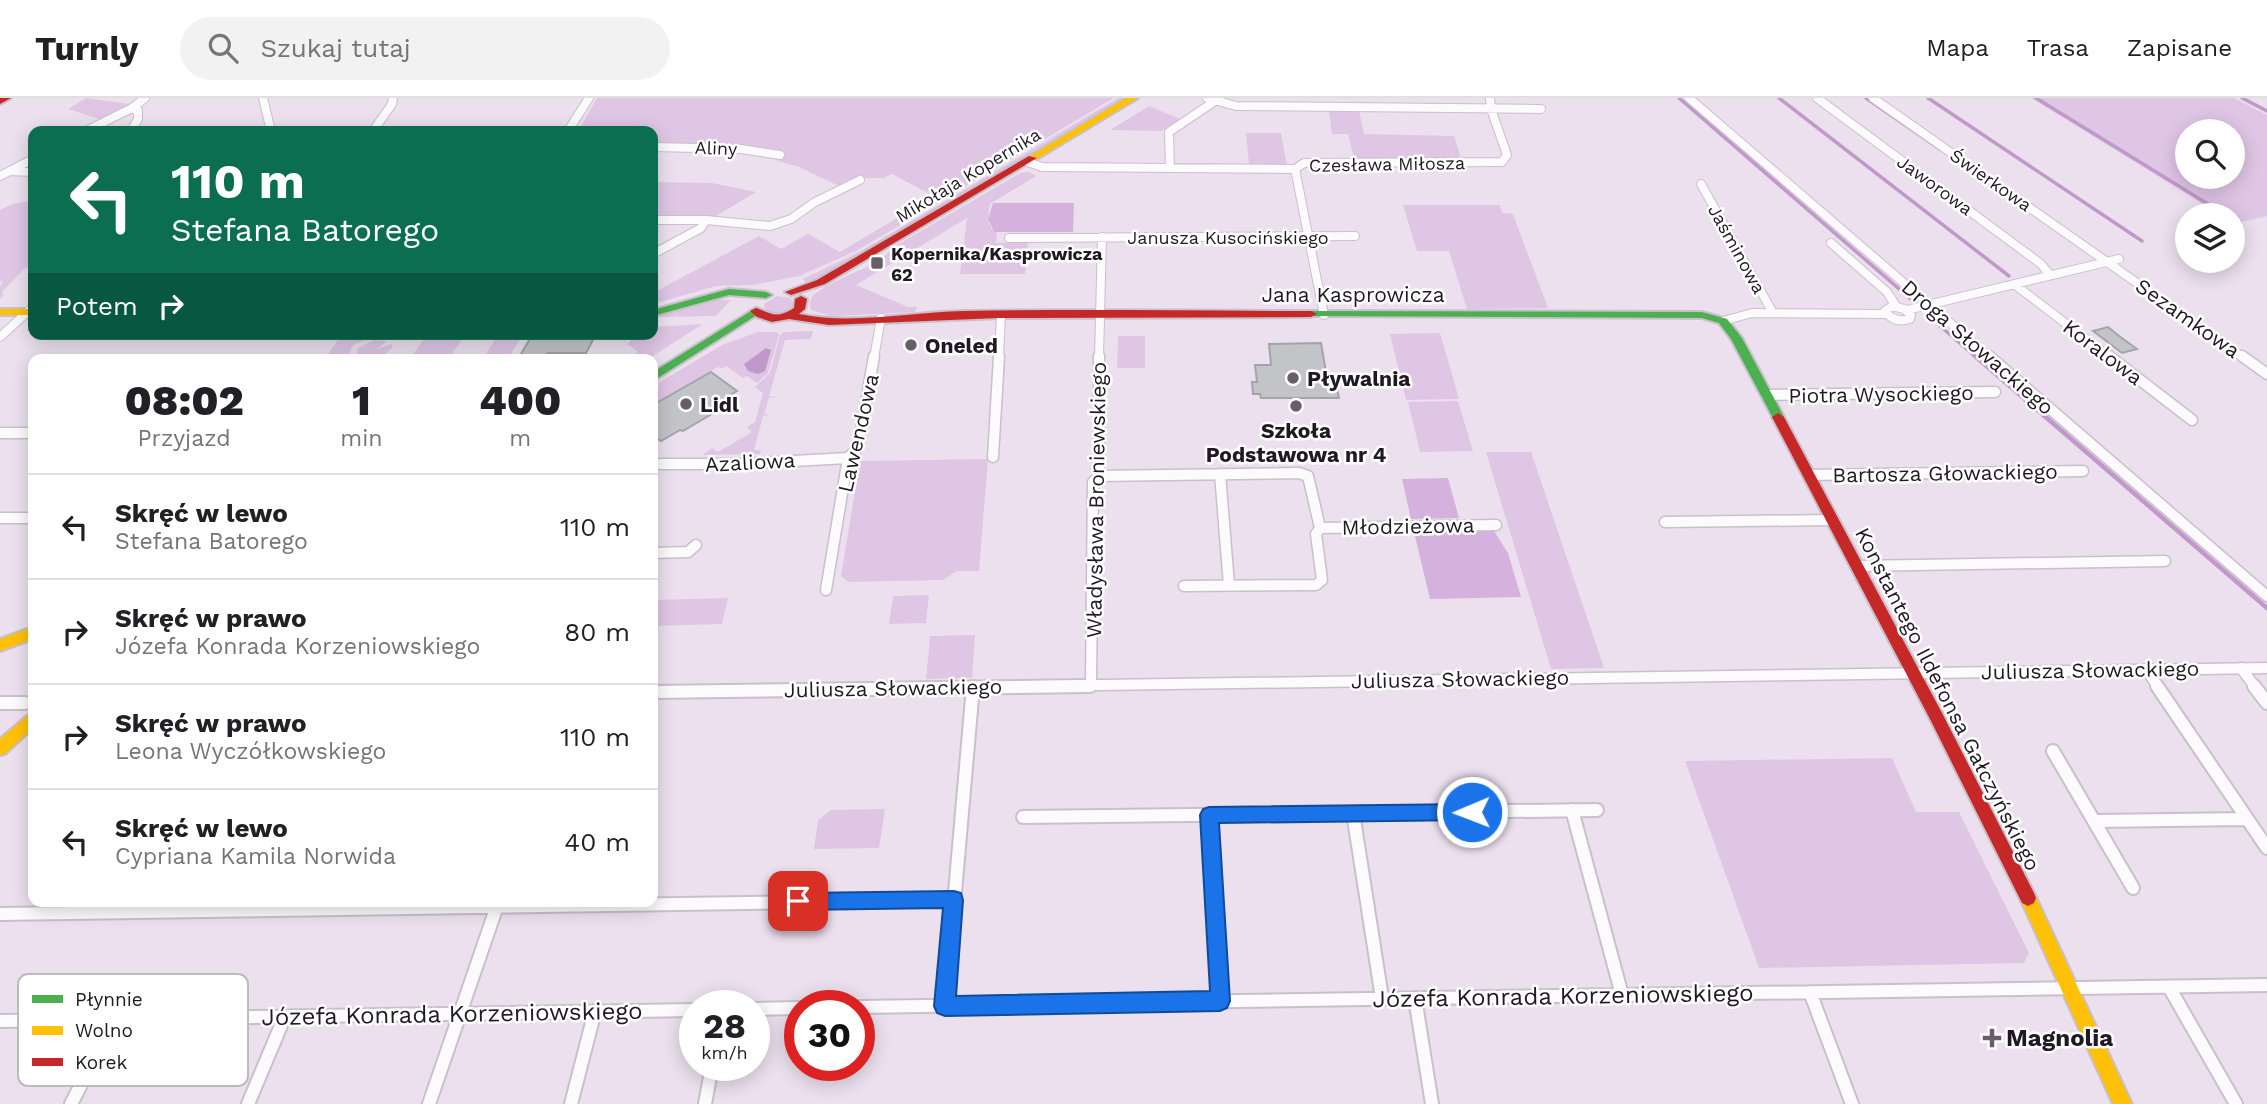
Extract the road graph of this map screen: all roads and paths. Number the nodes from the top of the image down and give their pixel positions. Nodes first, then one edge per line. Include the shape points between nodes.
1 (6, 98) edge
2 (145, 98) edge
3 (263, 98) edge
4 (393, 98) edge
5 (589, 98) edge
6 (1133, 98) edge
7 (1207, 98) edge
8 (1490, 98) edge
9 (1689, 98) edge
10 (1817, 98) edge
11 (1873, 98) edge
12 (1217, 100) edge
13 (0, 101) edge
14 (132, 108) junction
15 (1541, 109) dead end
16 (1491, 110) junction
17 (96, 126) edge
18 (134, 126) edge
19 (270, 126) edge
20 (377, 126) edge
21 (571, 126) edge
22 (658, 147) edge
23 (779, 155) dead end
24 (28, 162) edge
25 (1028, 162) junction
26 (1170, 168) junction
27 (1295, 169) junction
28 (10, 171) junction
29 (28, 172) edge
30 (0, 176) edge
31 (860, 180) dead end
32 (1701, 184) dead end
33 (658, 220) edge
34 (706, 220) junction
35 (1307, 236) junction
36 (1355, 236) dead end
37 (1009, 237) dead end
38 (1102, 237) junction
39 (1831, 243) dead end
40 (658, 251) edge
41 (2119, 259) dead end
42 (2108, 261) junction
43 (2050, 275) junction
44 (2014, 284) junction
45 (795, 304) junction
46 (1929, 304) junction
47 (1896, 306) junction
48 (761, 307) junction
49 (1907, 310) junction
50 (28, 311) edge
51 (0, 312) edge
52 (658, 312) edge
53 (1773, 313) junction
54 (28, 314) edge
55 (1885, 314) junction
56 (1001, 315) junction
57 (1099, 315) junction
58 (1324, 315) junction
59 (881, 318) junction
60 (1723, 321) junction
61 (0, 337) edge
62 (658, 374) edge
63 (2267, 374) edge
64 (1995, 392) dead end
65 (1766, 395) junction
66 (2192, 420) dead end
67 (0, 433) edge
68 (28, 433) edge
69 (993, 457) dead end
70 (848, 458) junction
71 (658, 464) edge
72 (2083, 471) dead end
73 (1220, 474) junction
74 (1808, 475) junction
75 (1099, 476) junction
76 (28, 518) edge
77 (0, 519) edge
78 (1832, 520) junction
79 (1665, 522) dead end
80 (1496, 525) dead end
81 (1320, 528) junction
82 (696, 545) dead end
83 (658, 553) edge
84 (2165, 561) dead end
85 (1856, 566) junction
86 (1229, 585) junction
87 (1184, 586) dead end
88 (827, 590) dead end
89 (2267, 596) edge
90 (28, 635) edge
91 (0, 645) edge
92 (2241, 668) junction
93 (2267, 668) edge
94 (2146, 669) junction
95 (1912, 673) junction
96 (1091, 685) junction
97 (973, 687) junction
98 (658, 692) edge
99 (25, 703) dead end
100 (0, 704) edge
101 (2267, 704) edge
102 (28, 724) edge
103 (0, 749) edge
104 (2053, 751) dead end
105 (1572, 810) junction
106 (1597, 810) dead end
107 (1353, 813) junction
108 (1209, 815) junction
109 (1023, 817) dead end
110 (2247, 819) junction
111 (2094, 821) junction
112 (2267, 848) edge
113 (2133, 888) dead end
114 (954, 900) junction
115 (658, 904) edge
116 (166, 907) edge
117 (497, 907) edge
118 (0, 914) edge
119 (2267, 985) edge
120 (2169, 988) junction
121 (2073, 989) junction
122 (1810, 992) junction
123 (1622, 995) junction
124 (1382, 998) junction
125 (1415, 998) junction
126 (1220, 1001) junction
127 (945, 1006) junction
128 (875, 1007) edge
129 (679, 1010) edge
130 (595, 1011) junction
131 (460, 1013) junction
132 (285, 1016) junction
133 (248, 1017) edge
134 (0, 1021) edge
135 (18, 1021) edge
136 (709, 1081) edge
137 (80, 1086) edge
138 (71, 1104) edge
139 (248, 1104) edge
140 (429, 1104) edge
141 (571, 1104) edge
142 (705, 1104) edge
143 (1432, 1104) edge
144 (1852, 1104) edge
145 (2123, 1104) edge
146 (2236, 1104) edge

1 - 13 street
2 - 14 street
3 - 19 street
4 - 20 street
5 - 21 street
6 - 25 street, Mikołaja Kopernika
7 - 12 street
8 - 16 street
9 - 46 street, Droga Słowackiego
10 - 43 street, Jaworowa
11 - 42 street, Świerkowa
12 - 16 street via 1236,106
12 - 26 street via 1169,132
14 - 17 street
14 - 18 street via 139,116
15 - 16 street
16 - 27 street, Czesława Miłosza via 1507,155 1502,163 1304,163
22 - 23 street, Aliny via 741,149
24 - 28 street
25 - 26 street via 1042,167
25 - 45 street, Mikołaja Kopernika via 821,282
26 - 27 street
27 - 35 street, Czesława Miłosza
28 - 29 street
28 - 30 street
31 - 34 street via 781,223 757,226
32 - 53 street, Jaśminowa
33 - 34 street
34 - 40 street via 701,228
35 - 36 street, Janusza Kusocińskiego
35 - 38 street, Janusza Kusocińskiego
35 - 58 street, Czesława Miłosza
37 - 38 street, Janusza Kusocińskiego
38 - 57 street, Janusza Kusocińskiego
39 - 47 street via 1887,292
41 - 42 street
42 - 43 street
42 - 63 street, Sezamkowa
43 - 44 street
44 - 46 street
44 - 66 street, Koralowa
45 - 48 street
45 - 48 street via 778,292
45 - 59 street, Jana Kasprowicza via 818,320
46 - 49 street
46 - 89 street, Droga Słowackiego
47 - 49 street
47 - 55 street via 1886,308
48 - 52 street via 743,291
48 - 62 street
49 - 55 street, Jana Kasprowicza via 1911,317 1905,321
50 - 51 street
53 - 55 street, Jana Kasprowicza
53 - 60 street, Jana Kasprowicza via 1742,314
54 - 61 street
56 - 57 street, Jana Kasprowicza
56 - 59 street, Jana Kasprowicza
56 - 69 street
57 - 58 street, Jana Kasprowicza
57 - 75 street, Władysława Broniewskiego
58 - 60 street, Jana Kasprowicza via 1683,314
59 - 70 street, Lawendowa via 858,448
60 - 65 street, Konstantego Ildefonsa Gałczyńskiego
64 - 65 street, Piotra Wysockiego
65 - 74 street, Konstantego Ildefonsa Gałczyńskiego
67 - 68 street
70 - 71 street, Azaliowa
70 - 88 street, Lawendowa
72 - 74 street, Bartosza Głowackiego
73 - 75 street
73 - 81 street, Młodzieżowa via 1304,474 1310,479
73 - 86 street
74 - 78 street, Konstantego Ildefonsa Gałczyńskiego
75 - 96 street, Władysława Broniewskiego via 1093,482
76 - 77 street
78 - 79 street
78 - 85 street, Konstantego Ildefonsa Gałczyńskiego
80 - 81 street, Młodzieżowa
81 - 86 street, Młodzieżowa via 1316,534 1322,580 1315,585
82 - 83 street via 688,552
84 - 85 street
85 - 95 street, Konstantego Ildefonsa Gałczyńskiego
86 - 87 street, Młodzieżowa
90 - 91 street
92 - 93 street, Juliusza Słowackiego
92 - 94 street, Juliusza Słowackiego
92 - 101 street
94 - 95 street, Juliusza Słowackiego
94 - 110 street
95 - 96 street, Juliusza Słowackiego
95 - 121 street, Konstantego Ildefonsa Gałczyńskiego
96 - 97 street, Juliusza Słowackiego
97 - 98 street, Juliusza Słowackiego
97 - 114 street
99 - 100 street
102 - 103 street
104 - 111 street
105 - 106 street
105 - 107 street
105 - 123 street
107 - 108 street
107 - 124 street
108 - 109 street
108 - 126 street
110 - 111 street
110 - 112 street
111 - 113 street
114 - 115 street
114 - 127 street
116 - 118 street
117 - 131 street
119 - 120 street, Józefa Konrada Korzeniowskiego
120 - 121 street, Józefa Konrada Korzeniowskiego
120 - 146 street
121 - 122 street, Józefa Konrada Korzeniowskiego
121 - 145 street, Konstantego Ildefonsa Gałczyńskiego
122 - 123 street, Józefa Konrada Korzeniowskiego
122 - 144 street
123 - 125 street, Józefa Konrada Korzeniowskiego
124 - 125 street, Józefa Konrada Korzeniowskiego
124 - 126 street, Józefa Konrada Korzeniowskiego
125 - 143 street
126 - 127 street, Józefa Konrada Korzeniowskiego
127 - 128 street, Józefa Konrada Korzeniowskiego
129 - 130 street, Józefa Konrada Korzeniowskiego
130 - 131 street, Józefa Konrada Korzeniowskiego
130 - 141 street
131 - 132 street, Józefa Konrada Korzeniowskiego
131 - 140 street
132 - 133 street, Józefa Konrada Korzeniowskiego
132 - 139 street
134 - 135 street, Józefa Konrada Korzeniowskiego
136 - 142 street
137 - 138 street

